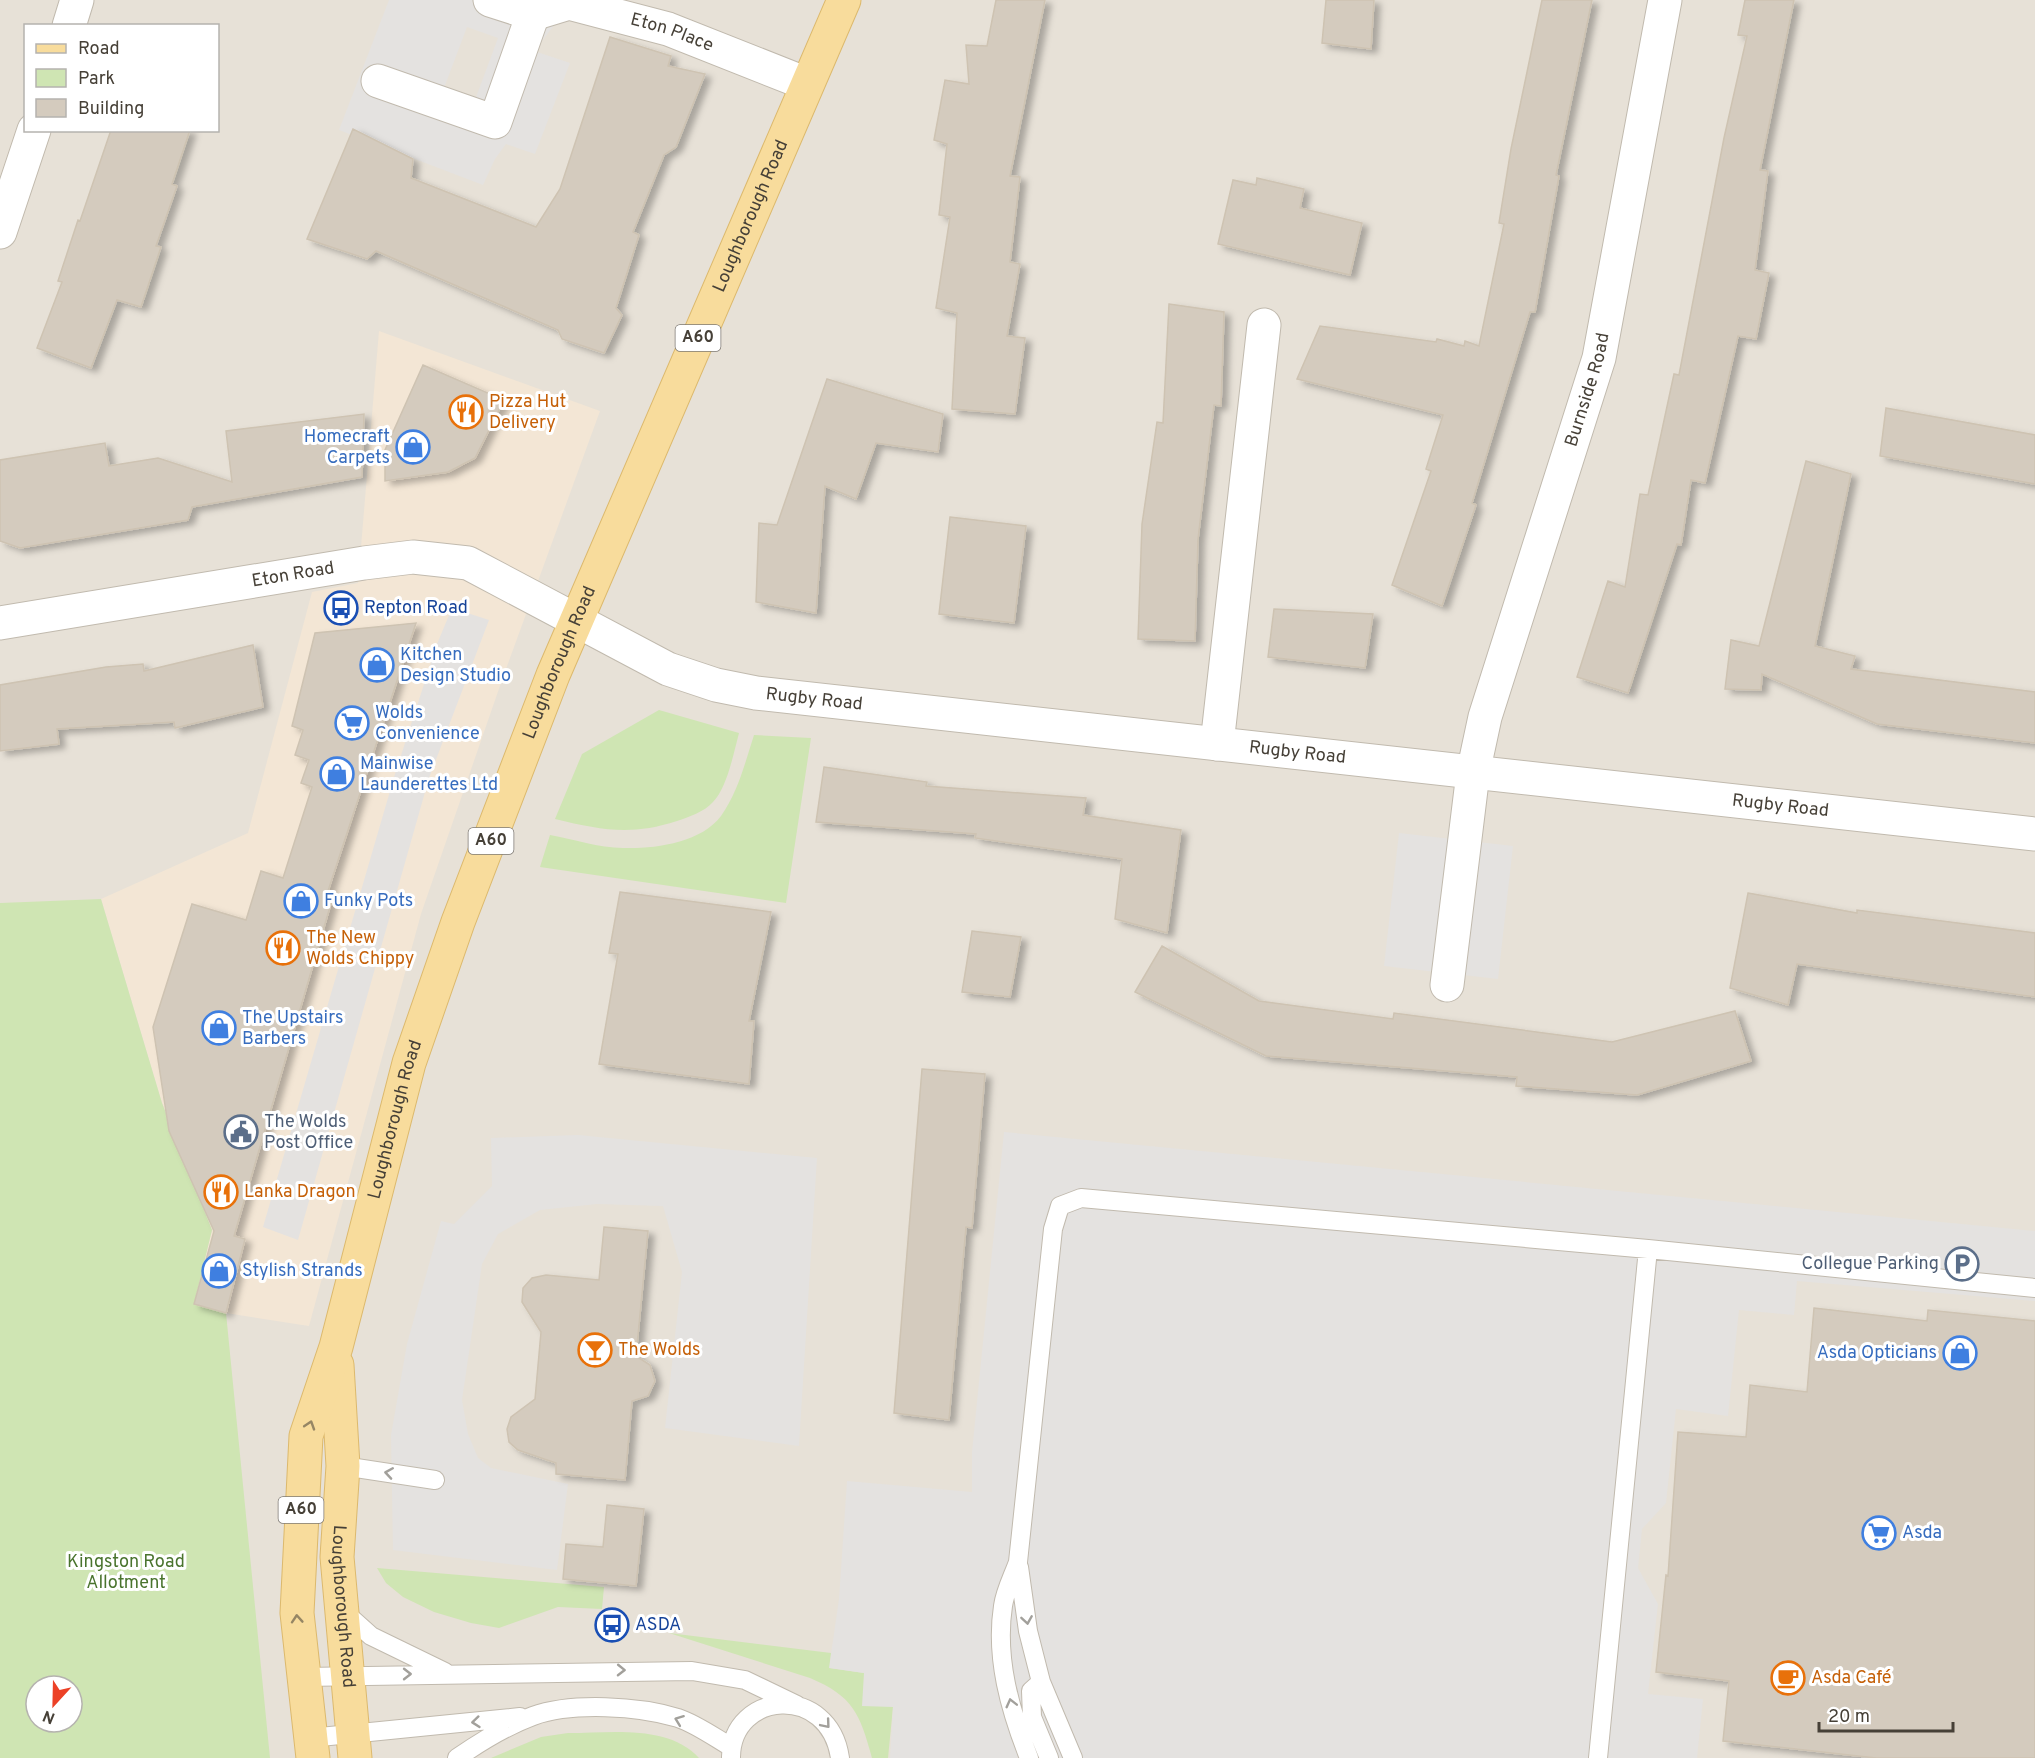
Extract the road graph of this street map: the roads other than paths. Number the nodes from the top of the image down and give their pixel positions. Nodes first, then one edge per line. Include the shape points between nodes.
1 (78, 0) edge
2 (490, 0) edge
3 (844, 0) edge
4 (1665, 0) edge
5 (533, 14) junction
6 (70, 24) edge
7 (378, 81) dead end
8 (807, 84) junction
9 (33, 132) edge
10 (0, 232) edge
11 (1264, 325) dead end
12 (576, 620) junction
13 (0, 623) edge
14 (1217, 744) junction
15 (1473, 772) junction
16 (2035, 834) edge
17 (1447, 985) dead end
18 (1648, 1249) junction
19 (2035, 1287) edge
20 (336, 1347) junction
21 (343, 1466) junction
22 (435, 1480) dead end
23 (1018, 1562) junction
24 (342, 1610) junction
25 (448, 1674) junction
26 (348, 1675) junction
27 (304, 1677) junction
28 (1041, 1682) junction
29 (797, 1705) junction
30 (534, 1716) junction
31 (354, 1746) edge
32 (312, 1748) edge
33 (731, 1752) edge
34 (457, 1758) edge
35 (840, 1758) edge
36 (1029, 1758) edge
37 (1049, 1758) edge
38 (1074, 1758) edge
39 (1598, 1758) edge

1 - 6 street
2 - 5 street
3 - 8 main road, Loughborough Road / A60
4 - 15 street, Burnside Road via 1599,358 1485,717
5 - 7 street via 495,122
5 - 8 street, Eton Place via 569,3 668,29
8 - 12 main road, Loughborough Road / A60
9 - 10 street
11 - 14 street
12 - 13 street, Eton Road via 468,563 413,557
12 - 14 street, Rugby Road via 668,669 756,693
12 - 20 main road, Loughborough Road / A60 via 458,922 409,1063
14 - 15 street, Rugby Road
15 - 16 street, Rugby Road
15 - 17 street, Burnside Road
18 - 19 lane
18 - 23 lane via 1081,1198 1060,1206 1053,1229
18 - 39 lane
20 - 21 main road, Loughborough Road / A60
27 -> 20 main road, Loughborough Road / A60 via 297,1613 306,1436
22 -> 21 lane
21 - 24 main road, Loughborough Road / A60 via 337,1557
23 -> 28 lane via 1028,1631
36 -> 23 lane via 1017,1728 1001,1663 1003,1605
24 - 25 lane via 371,1636
24 - 26 main road, Loughborough Road / A60
26 -> 25 lane
25 -> 29 lane via 692,1671 745,1680
26 - 27 lane
26 - 31 main road, Loughborough Road / A60
27 - 32 main road, Loughborough Road / A60
28 - 37 lane via 1031,1691 1032,1718
28 - 38 lane
29 - 33 lane via 776,1704 755,1712 740,1727
29 -> 35 lane via 814,1712 829,1725
30 -> 31 lane
33 -> 30 lane via 680,1719 647,1711 614,1708
30 - 34 lane via 481,1741
31 - 32 lane

